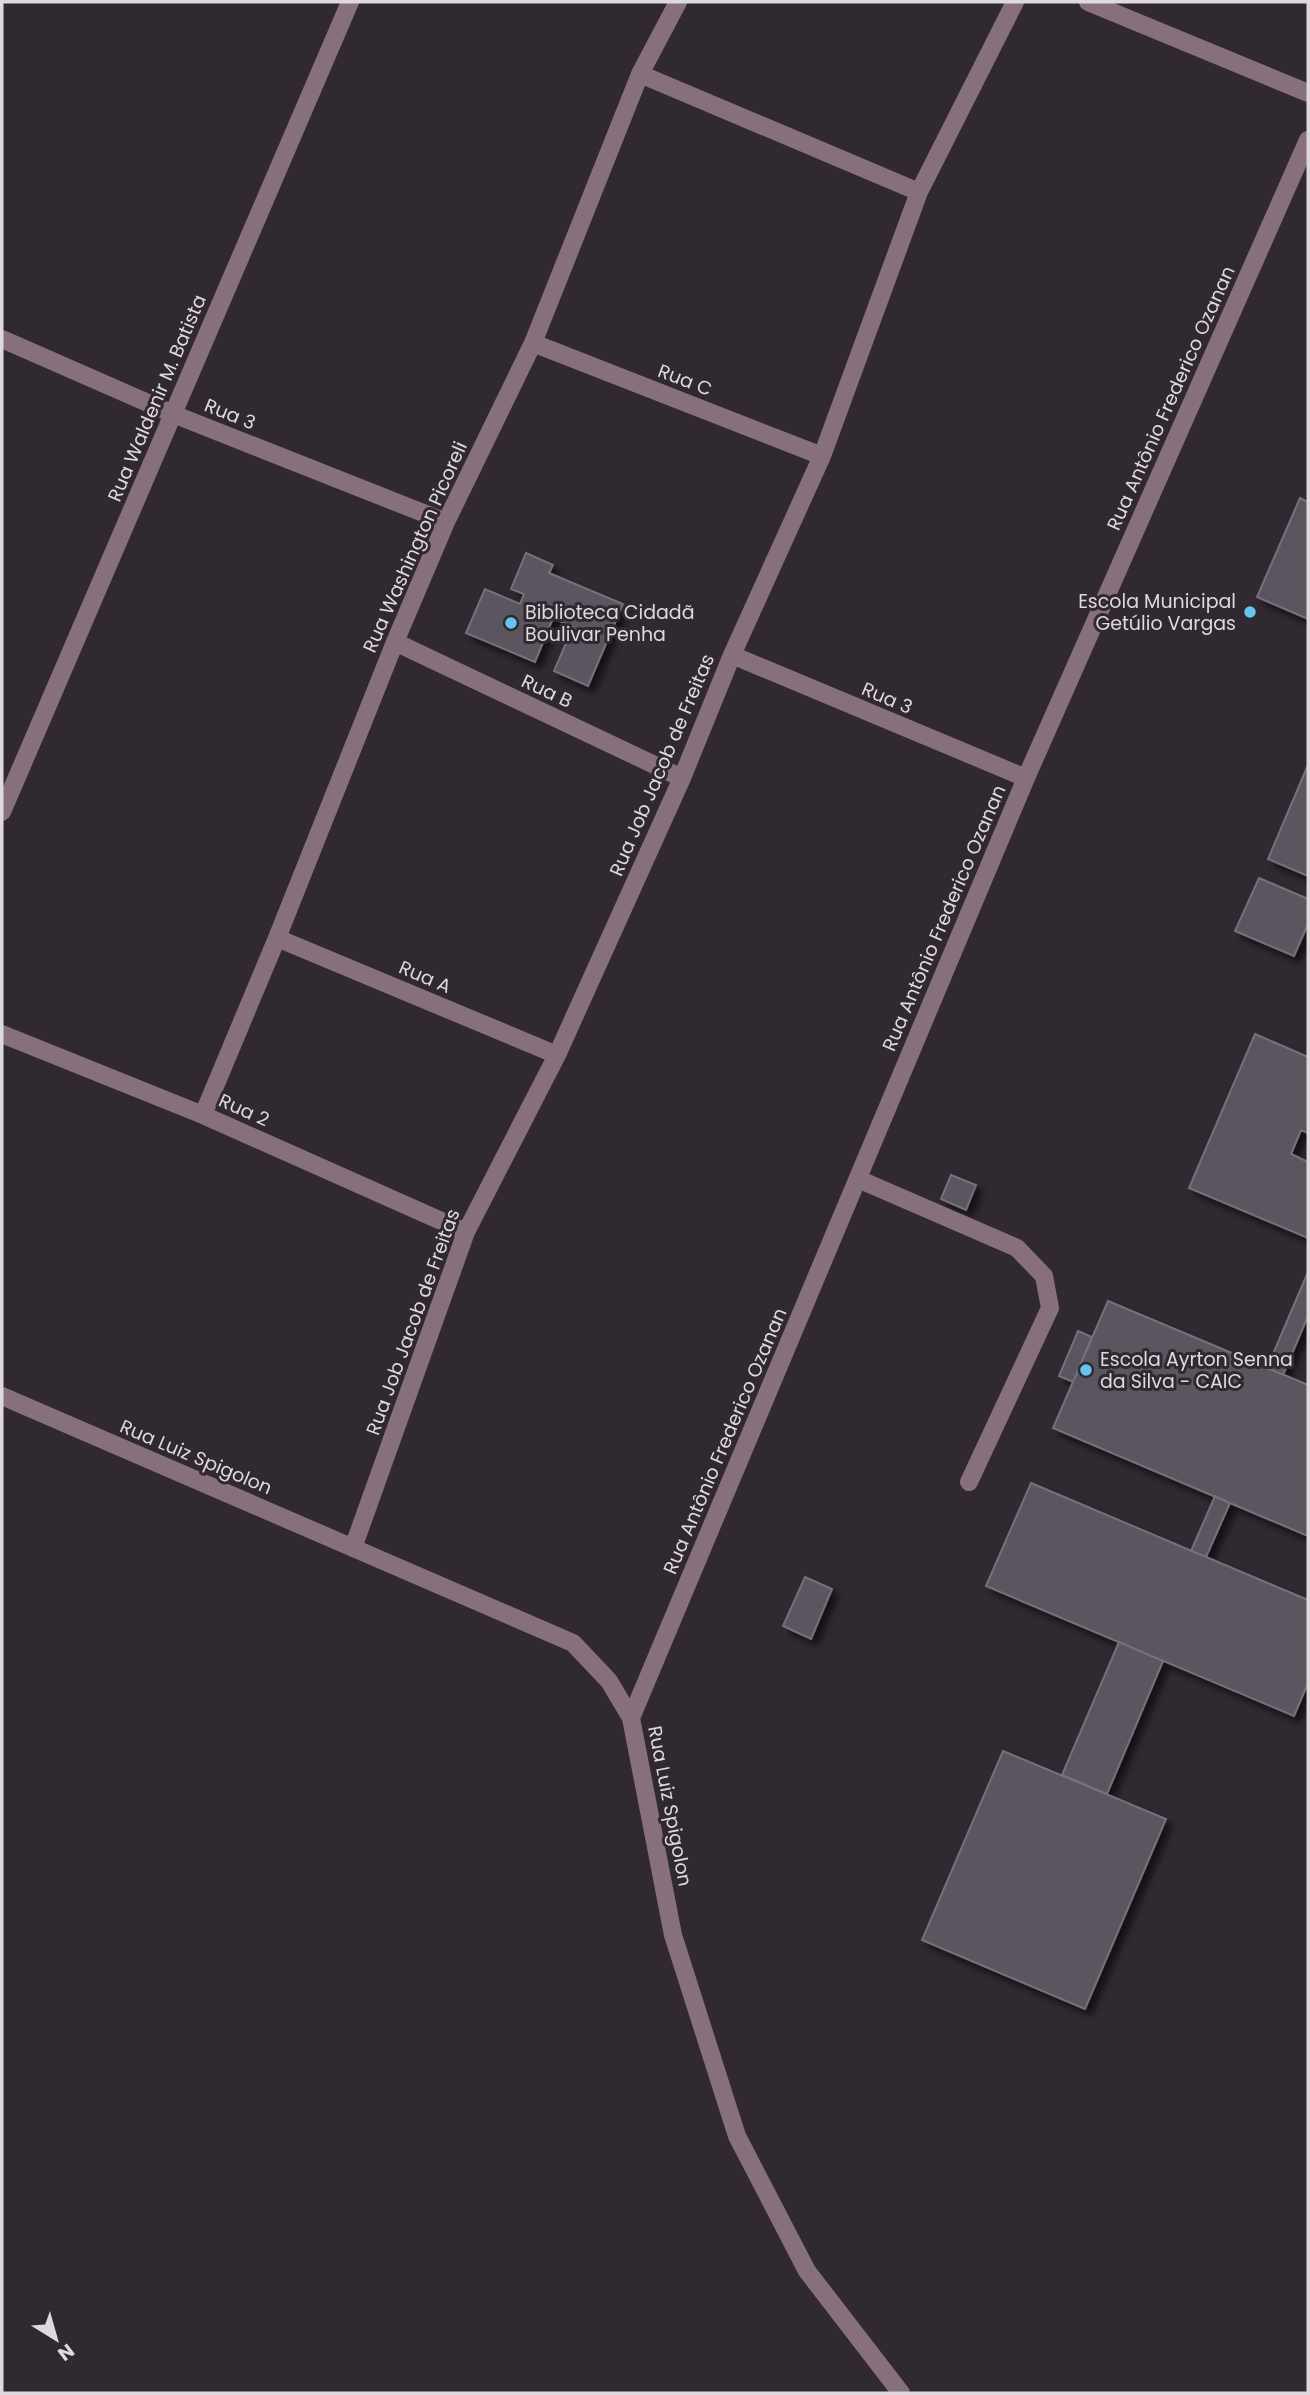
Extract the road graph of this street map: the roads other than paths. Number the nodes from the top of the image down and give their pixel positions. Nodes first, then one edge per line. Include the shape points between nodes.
1 (350, 2) edge
2 (678, 2) edge
3 (1015, 2) edge
4 (1088, 2) edge
5 (640, 74) junction
6 (1308, 93) edge
7 (1308, 140) edge
8 (919, 192) junction
9 (2, 339) edge
10 (533, 343) junction
11 (173, 414) junction
12 (822, 456) junction
13 (446, 522) junction
14 (395, 642) junction
15 (732, 655) junction
16 (682, 778) junction
17 (1026, 779) junction
18 (2, 811) edge
19 (277, 938) junction
20 (2, 1034) edge
21 (556, 1055) junction
22 (203, 1115) junction
23 (858, 1179) junction
24 (466, 1232) junction
25 (2, 1396) edge
26 (969, 1482) dead end
27 (354, 1548) junction
28 (631, 1718) junction
29 (901, 2393) edge

1 - 11 street, Rua Waldenir M. Batista
2 - 5 street, Rua Washington Picoreli
3 - 8 street, Rua Job Jacob de Freitas
4 - 6 street
5 - 8 street
5 - 10 street, Rua Washington Picoreli
7 - 17 street, Rua Antônio Frederico Ozanan
8 - 12 street, Rua Job Jacob de Freitas
9 - 11 street, Rua 3
10 - 12 street, Rua C
10 - 13 street, Rua Washington Picoreli
11 - 13 street, Rua 3
11 - 18 street, Rua Waldenir M. Batista
12 - 15 street, Rua Job Jacob de Freitas
13 - 14 street, Rua Washington Picoreli
14 - 16 street, Rua B
14 - 19 street, Rua Washington Picoreli
15 - 16 street, Rua Job Jacob de Freitas
15 - 17 street, Rua 3
16 - 21 street, Rua Job Jacob de Freitas
17 - 23 street, Rua Antônio Frederico Ozanan
19 - 21 street, Rua A
19 - 22 street, Rua Washington Picoreli
20 - 22 street, Rua 2
21 - 24 street, Rua Job Jacob de Freitas
22 - 24 street, Rua 2
23 - 26 street via 1017,1248 1044,1276 1050,1308
23 - 28 street, Rua Antônio Frederico Ozanan
24 - 27 street, Rua Job Jacob de Freitas
25 - 27 street, Rua Luiz Spigolon
27 - 28 street, Rua Luiz Spigolon via 573,1643 608,1681
28 - 29 street, Rua Luiz Spigolon via 673,1935 737,2136 807,2271

